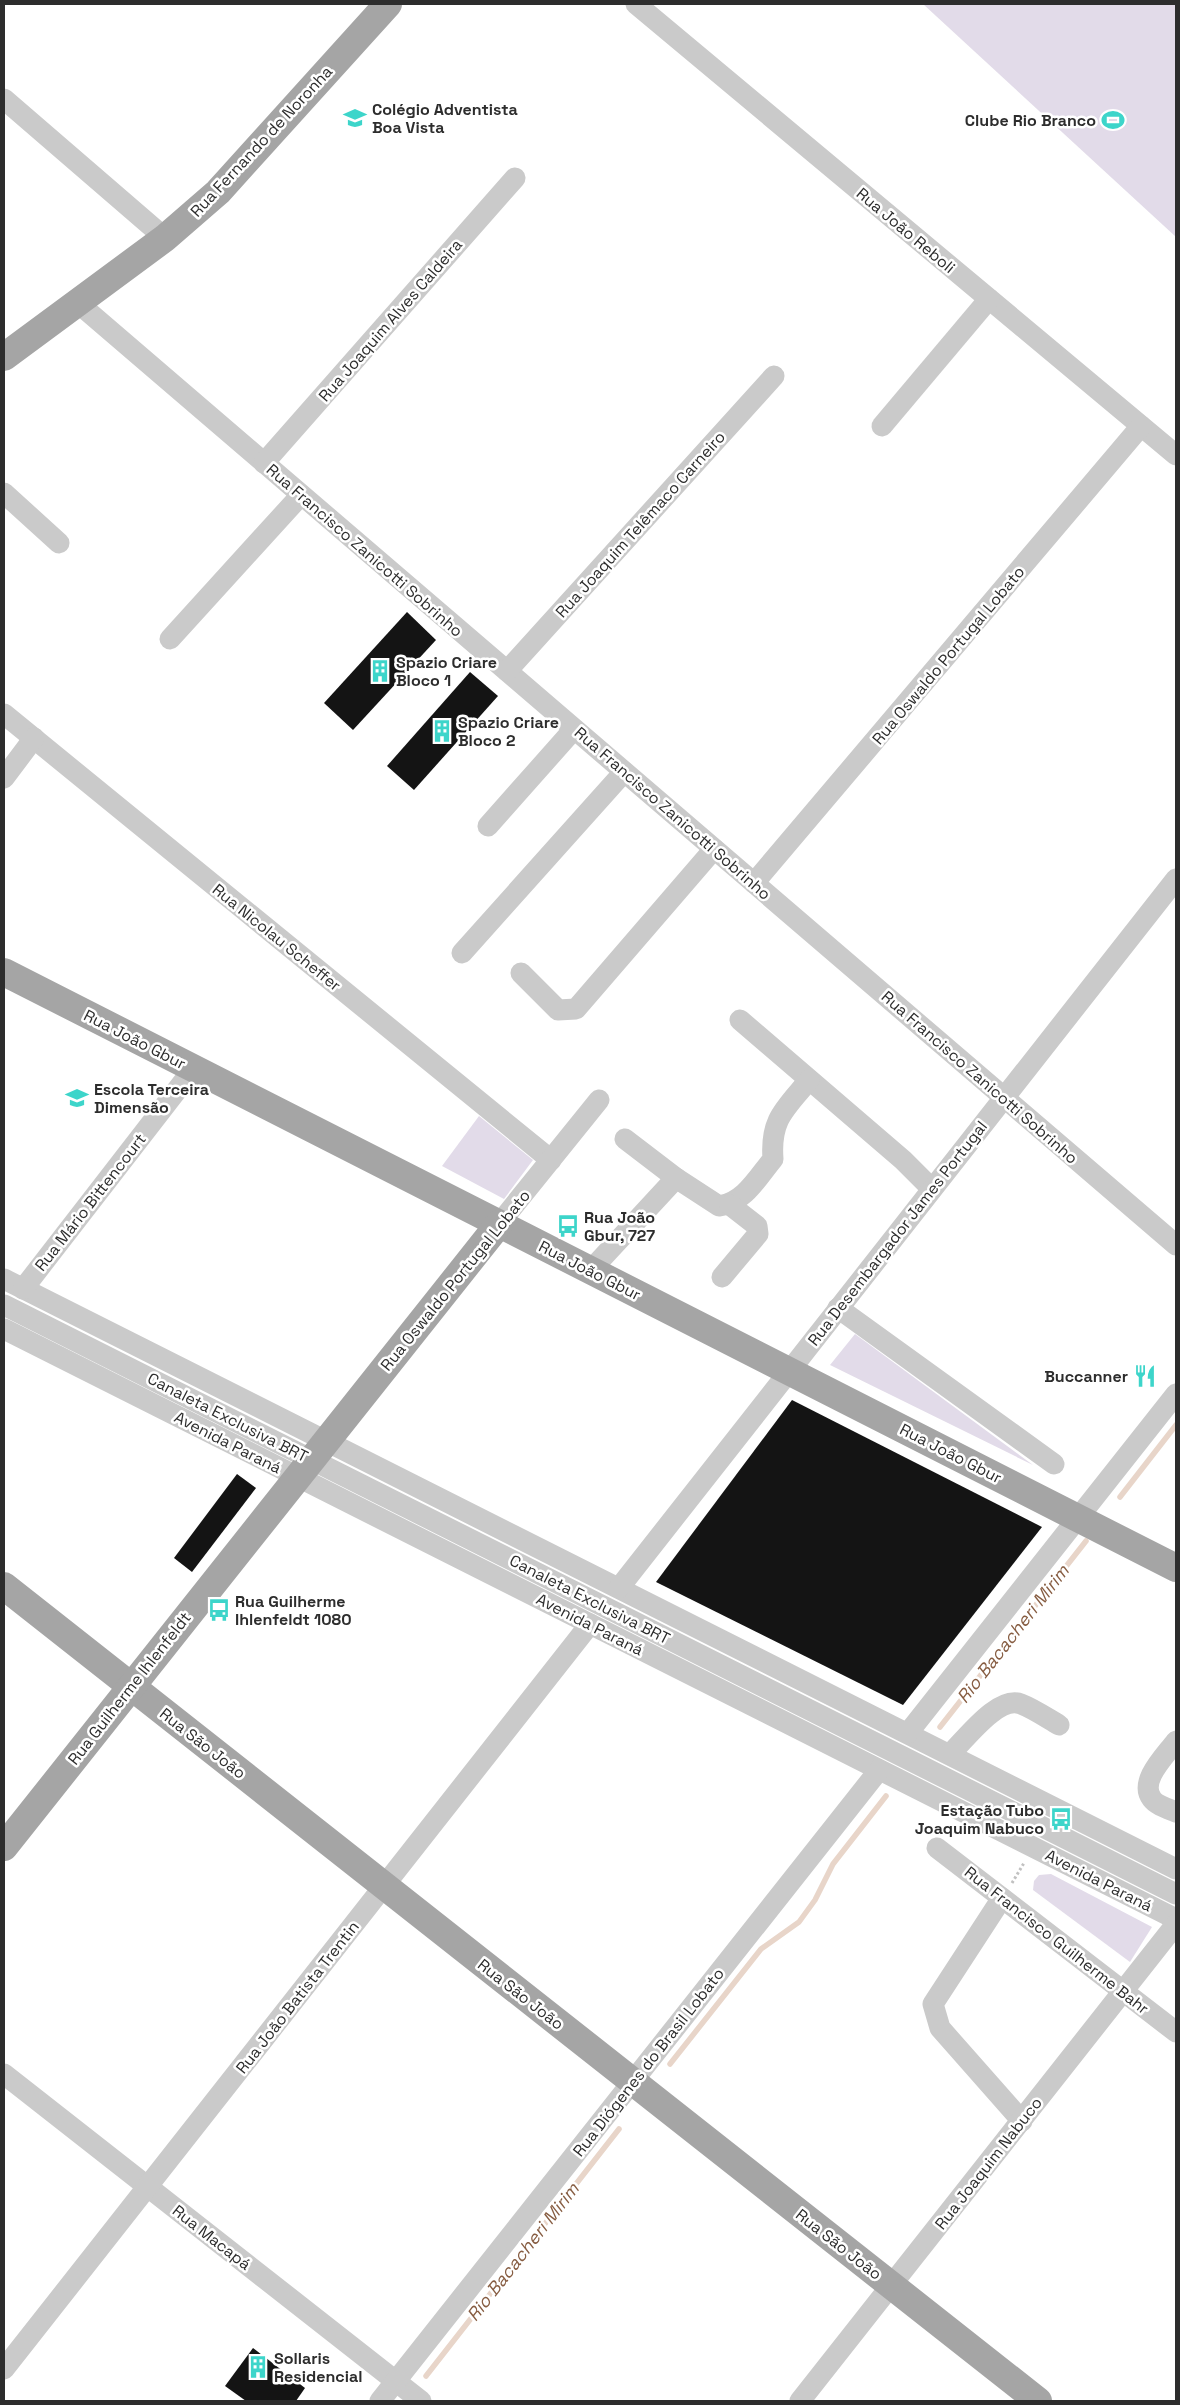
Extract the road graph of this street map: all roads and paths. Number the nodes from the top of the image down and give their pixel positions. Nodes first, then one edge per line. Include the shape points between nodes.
1 (388, 4) edge
2 (636, 4) edge
3 (4, 100) edge
4 (515, 178) dead end
5 (165, 238) junction
6 (989, 299) junction
7 (78, 303) junction
8 (7, 349) edge
9 (774, 376) dead end
10 (882, 426) dead end
11 (1141, 426) junction
12 (1176, 455) edge
13 (264, 463) junction
14 (4, 493) edge
15 (301, 495) junction
16 (59, 543) dead end
17 (170, 639) dead end
18 (507, 671) junction
19 (4, 714) edge
20 (574, 729) junction
21 (34, 738) junction
22 (624, 772) junction
23 (4, 778) edge
24 (488, 826) dead end
25 (714, 849) junction
26 (1176, 879) edge
27 (754, 883) junction
28 (462, 953) dead end
29 (4, 972) edge
30 (521, 973) dead end
31 (740, 1020) dead end
32 (194, 1068) junction
33 (808, 1080) junction
34 (1004, 1098) junction
35 (599, 1100) dead end
36 (625, 1139) dead end
37 (551, 1160) junction
38 (676, 1178) junction
39 (932, 1189) junction
40 (730, 1205) junction
41 (499, 1224) junction
42 (1176, 1245) edge
43 (592, 1270) junction
44 (722, 1276) dead end
45 (4, 1279) edge
46 (23, 1289) junction
47 (4, 1305) edge
48 (838, 1308) junction
49 (4, 1329) edge
50 (789, 1371) junction
51 (1176, 1394) edge
52 (312, 1459) junction
53 (1054, 1464) dead end
54 (1078, 1518) junction
55 (1176, 1568) edge
56 (4, 1586) edge
57 (619, 1588) junction
58 (590, 1624) junction
59 (720, 1638) junction
60 (130, 1686) junction
61 (791, 1700) junction
62 (1059, 1725) dead end
63 (908, 1733) junction
64 (1176, 1741) edge
65 (950, 1754) junction
66 (879, 1770) junction
67 (1176, 1812) edge
68 (4, 1847) edge
69 (937, 1848) dead end
70 (1034, 1848) junction
71 (1176, 1869) edge
72 (384, 1886) junction
73 (1176, 1894) edge
74 (1002, 1898) junction
75 (1176, 1919) edge
76 (1176, 1924) edge
77 (1124, 1992) junction
78 (1176, 2032) edge
79 (4, 2074) edge
80 (633, 2082) junction
81 (1022, 2121) junction
82 (147, 2186) junction
83 (891, 2286) junction
84 (4, 2369) edge
85 (396, 2381) junction
86 (380, 2401) edge
87 (421, 2401) edge
88 (800, 2401) edge
89 (1038, 2401) edge

1 - 5 main road, Rua Fernando de Noronha via 218,192
2 - 6 street, Rua João Reboli
3 - 5 street
4 - 13 street, Rua Joaquim Alves Caldeira
5 - 7 main road, Rua Fernando de Noronha
6 - 10 street
6 - 11 street, Rua João Reboli
7 - 8 main road, Rua Fernando de Noronha
7 - 13 street, Rua Francisco Zanicotti Sobrinho
9 - 18 street, Rua Joaquim Telêmaco Carneiro
11 - 12 street, Rua João Reboli
11 - 27 street, Rua Oswaldo Portugal Lobato
13 - 15 street, Rua Francisco Zanicotti Sobrinho
14 - 16 street
15 - 17 street
15 - 18 street, Rua Francisco Zanicotti Sobrinho
18 - 20 street, Rua Francisco Zanicotti Sobrinho
19 - 21 street, Rua Nicolau Scheffer
20 - 22 street, Rua Francisco Zanicotti Sobrinho
20 - 24 street
21 - 23 street
21 - 37 street, Rua Nicolau Scheffer
22 - 25 street, Rua Francisco Zanicotti Sobrinho
22 - 28 street
25 - 27 street, Rua Francisco Zanicotti Sobrinho
25 - 30 street via 576,1009 558,1010
26 - 34 street, Rua Desembargador James Portugal
27 - 34 street, Rua Francisco Zanicotti Sobrinho
29 - 32 main road, Rua João Gbur
31 - 33 street
32 - 41 main road, Rua João Gbur
32 - 46 street, Rua Mário Bittencourt
33 - 39 street via 903,1160
33 - 40 street via 777,1118 772,1139 773,1159 742,1197
34 - 39 street, Rua Desembargador James Portugal
34 - 42 street, Rua Francisco Zanicotti Sobrinho
35 - 37 street, Rua Oswaldo Portugal Lobato
36 - 38 street
37 - 41 street, Rua Oswaldo Portugal Lobato
38 - 40 street via 719,1206
38 - 43 street
39 - 48 street, Rua Desembargador James Portugal
40 - 44 street via 757,1226 758,1234
41 - 43 main road, Rua João Gbur
41 - 52 main road, Rua Oswaldo Portugal Lobato
43 - 50 main road, Rua João Gbur
45 - 46 street, Avenida Paraná
46 - 52 street, Avenida Paraná
47 - 52 street, Canaleta Exclusiva BRT
48 - 50 street, Rua Desembargador James Portugal
48 - 53 street
49 - 52 street, Avenida Paraná
50 - 54 main road, Rua João Gbur
50 - 57 street, Rua Desembargador James Portugal
51 - 54 street
52 - 57 street, Avenida Paraná
52 - 58 street, Avenida Paraná
52 - 60 main road, Rua Guilherme Ihlenfeldt
52 - 61 street, Canaleta Exclusiva BRT
54 - 55 main road, Rua João Gbur
54 - 63 street
56 - 60 main road, Rua São João
57 - 59 street, Avenida Paraná
58 - 66 street, Avenida Paraná
58 - 72 street, Rua João Batista Trentin
59 - 61 street
59 - 63 street, Avenida Paraná
60 - 68 main road, Rua Guilherme Ihlenfeldt
60 - 72 main road, Rua São João
61 - 73 street, Canaleta Exclusiva BRT
62 - 65 street via 1020,1703 1008,1703 996,1708
63 - 65 street, Avenida Paraná
64 - 67 street via 1148,1779 1152,1800
65 - 71 street, Avenida Paraná
66 - 70 street, Avenida Paraná
66 - 80 street, Rua Diógenes do Brasil Lobato
69 - 74 street, Rua Francisco Guilherme Bahr
70 - 74 path
70 - 75 street, Avenida Paraná
72 - 80 main road, Rua São João
72 - 82 street, Rua João Batista Trentin
74 - 77 street, Rua Francisco Guilherme Bahr
74 - 81 street via 933,2004 940,2028
76 - 77 street, Rua Joaquim Nabuco
77 - 78 street, Rua Francisco Guilherme Bahr
77 - 81 street, Rua Joaquim Nabuco
79 - 82 street, Rua Macapá
80 - 83 main road, Rua São João
80 - 85 street, Rua Diógenes do Brasil Lobato
81 - 83 street, Rua Joaquim Nabuco
82 - 84 street, Rua João Batista Trentin
82 - 85 street, Rua Macapá
83 - 88 street, Rua Joaquim Nabuco
83 - 89 main road, Rua São João
85 - 86 street, Rua Diógenes do Brasil Lobato
85 - 87 street, Rua Macapá

